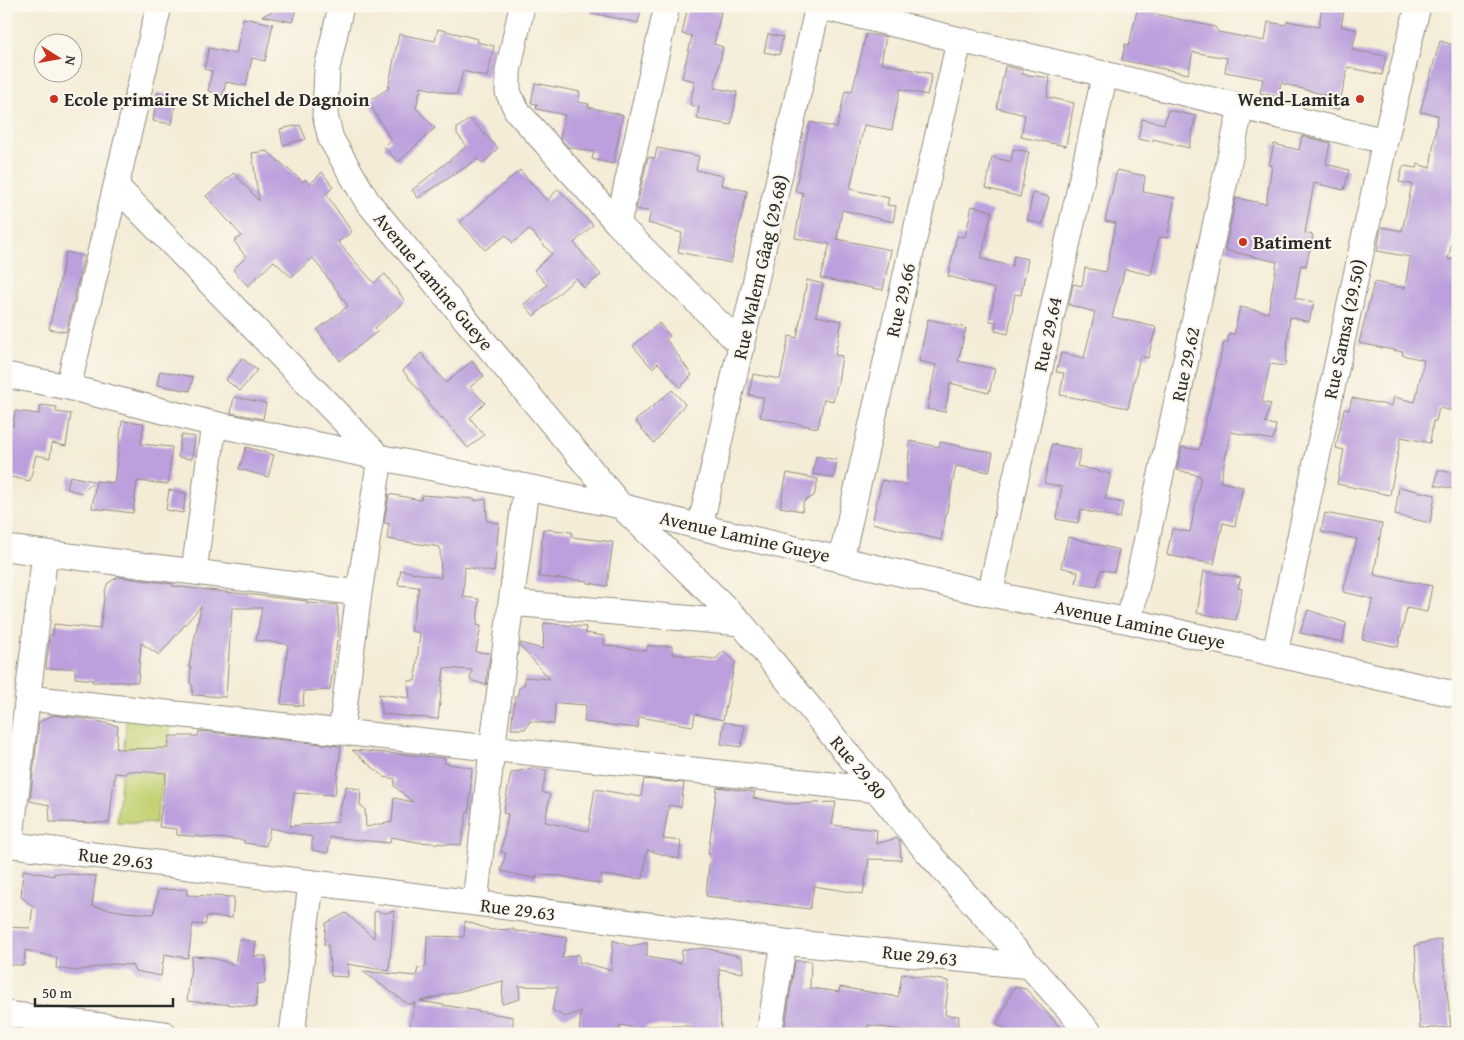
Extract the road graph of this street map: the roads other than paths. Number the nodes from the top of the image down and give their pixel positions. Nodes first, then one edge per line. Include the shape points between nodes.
1 (159, 6) edge
2 (340, 6) edge
3 (522, 6) edge
4 (666, 6) edge
5 (818, 6) edge
6 (1418, 6) edge
7 (959, 42) junction
8 (1105, 74) junction
9 (1241, 107) junction
10 (1384, 141) junction
11 (116, 186) junction
12 (618, 224) junction
13 (742, 346) junction
14 (6, 375) edge
15 (68, 387) junction
16 (214, 424) junction
17 (380, 458) junction
18 (526, 488) junction
19 (621, 506) junction
20 (700, 527) junction
21 (6, 548) edge
22 (45, 553) junction
23 (841, 559) junction
24 (194, 571) junction
25 (359, 593) junction
26 (990, 594) junction
27 (511, 603) junction
28 (1129, 621) junction
29 (741, 623) junction
30 (1275, 653) junction
31 (1457, 690) edge
32 (28, 698) junction
33 (341, 732) junction
34 (492, 750) junction
35 (878, 790) junction
36 (8, 844) edge
37 (311, 884) junction
38 (474, 903) junction
39 (784, 942) junction
40 (1030, 966) junction
41 (6, 1014) edge
42 (152, 1033) edge
43 (292, 1034) edge
44 (769, 1034) edge
45 (1091, 1034) edge

1 - 11 street
2 - 19 street, Avenue Lamine Gueye via 327,69 326,115 331,139 341,159 367,201
3 - 12 street via 508,71 508,92 517,111
4 - 12 street
5 - 7 street
5 - 13 street, Rue Walem Gâag (29.68)
6 - 10 street, Rue Samsa (29.50)
7 - 8 street
7 - 23 street, Rue 29.66
8 - 9 street
8 - 26 street, Rue 29.64
9 - 10 street
9 - 28 street, Rue 29.62
10 - 30 street, Rue Samsa (29.50)
11 - 15 street
11 - 17 street
12 - 13 street
13 - 20 street, Rue Walem Gâag (29.68)
14 - 15 street
15 - 16 street
16 - 17 street
16 - 24 street
17 - 18 street
17 - 25 street
18 - 19 street
18 - 27 street
19 - 20 street, Avenue Lamine Gueye
19 - 29 street, Rue 29.80
20 - 23 street, Avenue Lamine Gueye
21 - 22 street
22 - 24 street
22 - 32 street
23 - 26 street, Avenue Lamine Gueye
24 - 25 street
25 - 33 street
26 - 28 street, Avenue Lamine Gueye
27 - 29 street
27 - 34 street
28 - 30 street, Avenue Lamine Gueye
29 - 35 street, Rue 29.80
30 - 31 street, Avenue Lamine Gueye
32 - 33 street
32 - 36 street
33 - 34 street
34 - 35 street
34 - 38 street
35 - 40 street, Rue 29.80 via 924,848
36 - 37 street, Rue 29.63
37 - 38 street, Rue 29.63
37 - 43 street
38 - 39 street, Rue 29.63
39 - 40 street, Rue 29.63
39 - 44 street
40 - 45 street, Rue 29.80
41 - 42 street

